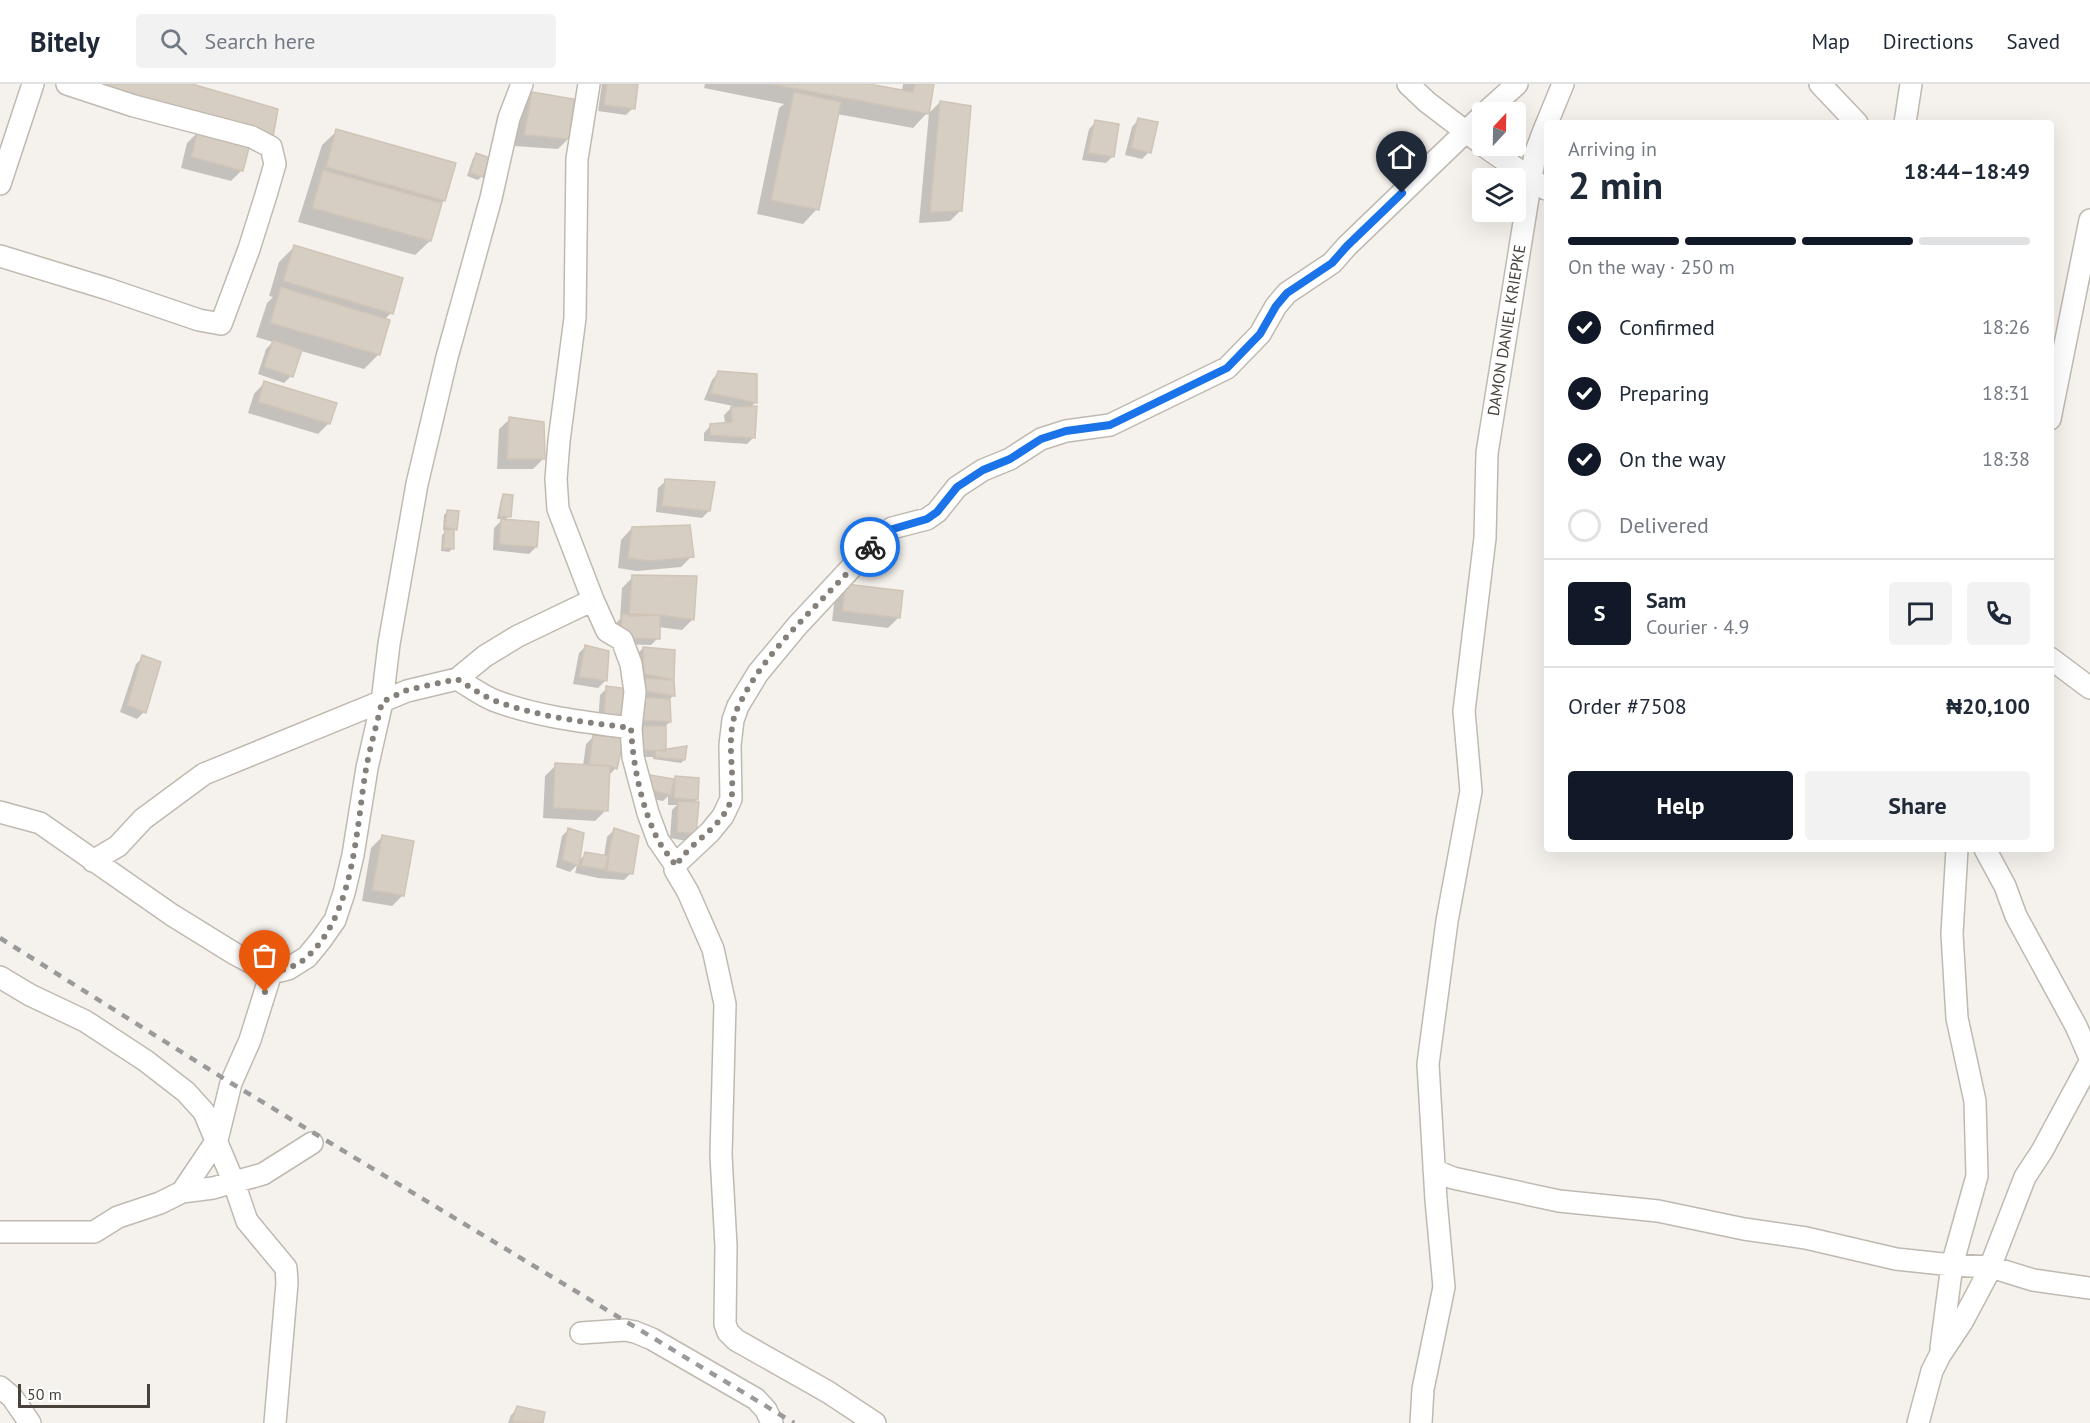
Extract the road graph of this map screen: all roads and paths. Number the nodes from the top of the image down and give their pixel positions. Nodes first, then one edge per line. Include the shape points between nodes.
1 (33, 84) edge
2 (67, 84) edge
3 (522, 84) edge
4 (589, 84) edge
5 (1408, 84) edge
6 (1517, 84) edge
7 (1563, 84) edge
8 (1820, 84) edge
9 (1911, 84) edge
10 (1497, 102) edge
11 (1549, 120) edge
12 (1854, 120) edge
13 (1905, 120) edge
14 (1544, 132) edge
15 (1472, 136) edge
16 (1472, 144) edge
17 (1500, 156) edge
18 (0, 184) edge
19 (1539, 184) edge
20 (2090, 220) edge
21 (0, 256) edge
22 (2054, 399) edge
23 (593, 600) junction
24 (2054, 661) edge
25 (457, 679) junction
26 (2090, 688) edge
27 (382, 702) junction
28 (631, 728) junction
29 (0, 812) edge
30 (1957, 852) edge
31 (1987, 852) edge
32 (93, 861) junction
33 (676, 866) junction
34 (271, 973) junction
35 (0, 976) edge
36 (2090, 1058) edge
37 (2090, 1062) edge
38 (217, 1140) junction
39 (312, 1143) dead end
40 (1434, 1170) junction
41 (234, 1183) junction
42 (182, 1192) junction
43 (0, 1232) edge
44 (1952, 1265) junction
45 (1990, 1267) junction
46 (2090, 1288) edge
47 (581, 1333) dead end
48 (1940, 1355) junction
49 (0, 1387) edge
50 (30, 1423) edge
51 (275, 1423) edge
52 (772, 1423) edge
53 (875, 1423) edge
54 (1421, 1423) edge
55 (1918, 1423) edge

1 - 18 street
2 - 21 street via 252,137 271,147 275,164 221,324
3 - 27 street via 509,118 420,473
4 - 23 street via 577,159 575,318 556,479 558,509
5 - 15 street
6 - 10 street
7 - 11 street, DAMON DANIEL KRIEPKE
8 - 12 street
9 - 13 street
14 - 19 street, DAMON DANIEL KRIEPKE via 1535,154
16 - 33 street via 1347,246 1332,263 1287,293 1260,334 1227,368 1110,425 1041,439 957,487 927,519 886,531 758,673 733,720 731,799 723,816
17 - 19 street
19 - 40 street, DAMON DANIEL KRIEPKE via 1487,453 1485,538 1464,711 1471,791 1447,921 1428,1064
20 - 22 street
23 - 25 street via 518,636
23 - 28 street via 607,631 622,640 631,664 635,692
24 - 26 street
25 - 27 street via 407,690
25 - 28 street via 491,699 523,710
27 - 32 street via 204,774 143,819 118,846
27 - 34 street via 366,768 353,855 335,920 308,957 288,969
28 - 33 street via 633,757 648,813 658,840
29 - 32 street via 40,823
30 - 44 street via 1952,944 1957,1018 1975,1101 1977,1176
31 - 36 street
32 - 34 street via 181,921
33 - 53 street via 676,875 688,892 713,949 724,1004 720,1155 726,1246 725,1324 736,1340
34 - 38 street via 250,1040 231,1083
35 - 38 street via 86,1022 146,1061 186,1092 204,1112
37 - 45 street via 2025,1178
38 - 41 street
38 - 42 street
39 - 41 street via 263,1174
40 - 44 street via 1453,1178 1559,1201 1658,1211 1896,1259
40 - 54 street, DAMON DANIEL KRIEPKE via 1444,1287 1422,1389
41 - 42 street
41 - 51 street via 247,1221 286,1268
42 - 43 street via 94,1232
44 - 45 street
44 - 48 street
45 - 46 street via 2033,1280
45 - 48 street
47 - 52 street via 625,1330 652,1339 756,1399
48 - 55 street
49 - 50 street

